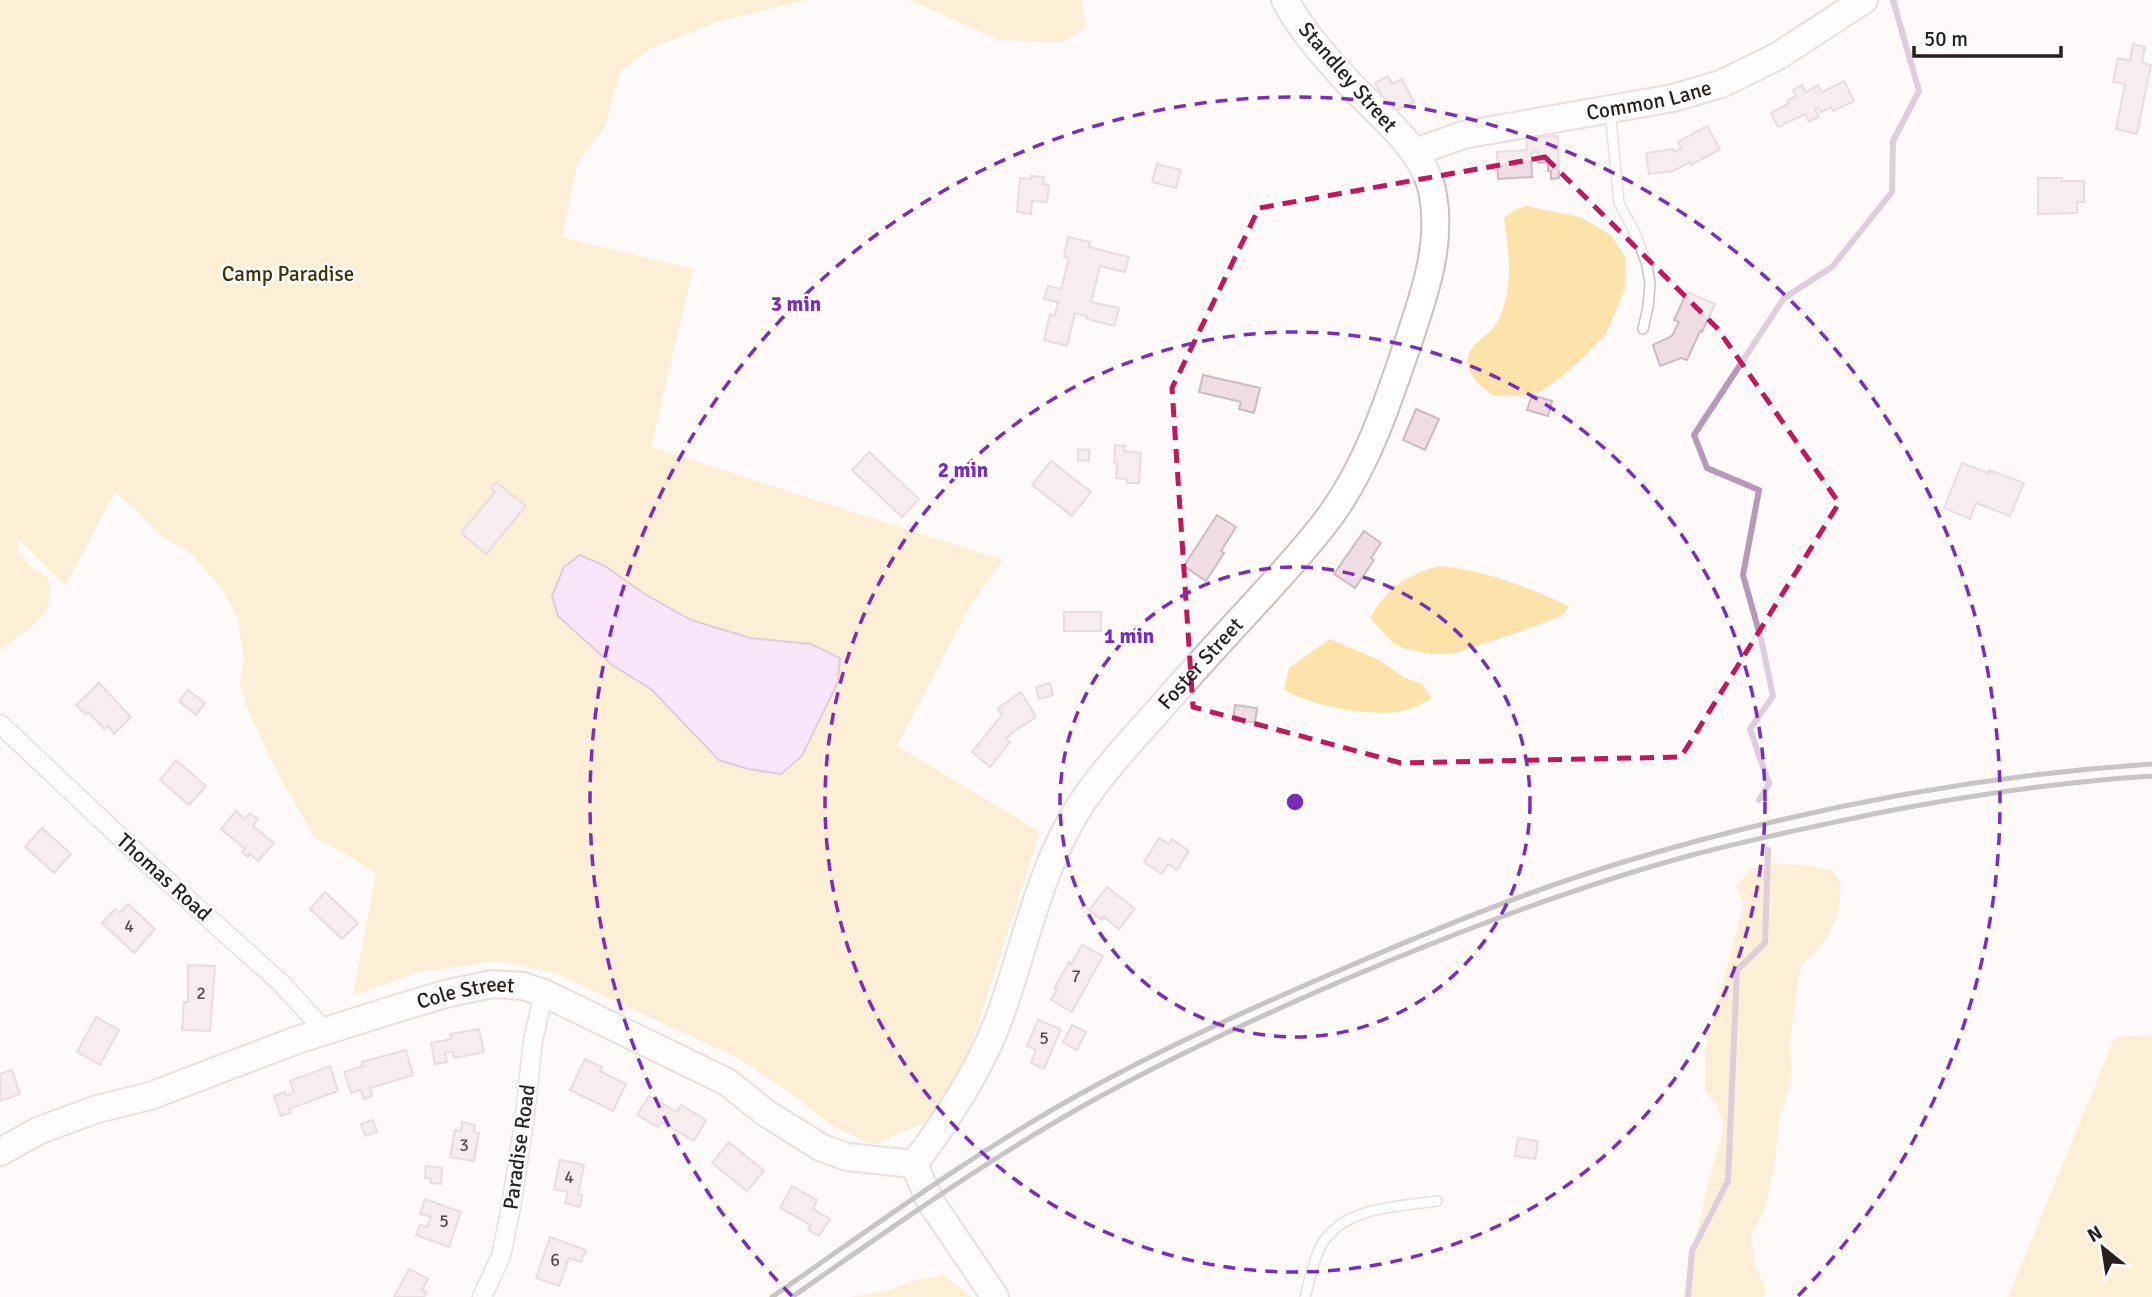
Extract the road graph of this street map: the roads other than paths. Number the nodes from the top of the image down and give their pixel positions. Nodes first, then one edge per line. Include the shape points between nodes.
1 (1285, 0) edge
2 (1864, 0) edge
3 (1610, 109) junction
4 (1415, 152) junction
5 (1643, 329) dead end
6 (0, 724) edge
7 (544, 993) junction
8 (325, 1031) junction
9 (0, 1152) edge
10 (914, 1164) junction
11 (1437, 1201) dead end
12 (482, 1297) edge
13 (995, 1297) edge
14 (1305, 1297) edge

1 - 4 street, Standley Street via 1318,47
2 - 3 street, Common Lane via 1778,56 1721,84
3 - 4 street, Common Lane via 1463,135
3 - 5 lane via 1619,202 1648,274
4 - 10 street, Foster Street via 1428,173 1436,233 1428,280 1374,437 1334,512 1122,751 1081,804 1056,847 999,1020 953,1109
6 - 8 street, Thomas Road via 281,983
7 - 8 street, Cole Street via 493,984
7 - 10 street, Cole Street via 727,1082 822,1148 847,1157
7 - 12 street, Paradise Road via 533,1040 511,1207 501,1256
8 - 9 street, Cole Street via 150,1096 40,1130
10 - 13 street via 930,1201
11 - 14 lane via 1374,1210 1332,1231 1321,1246

